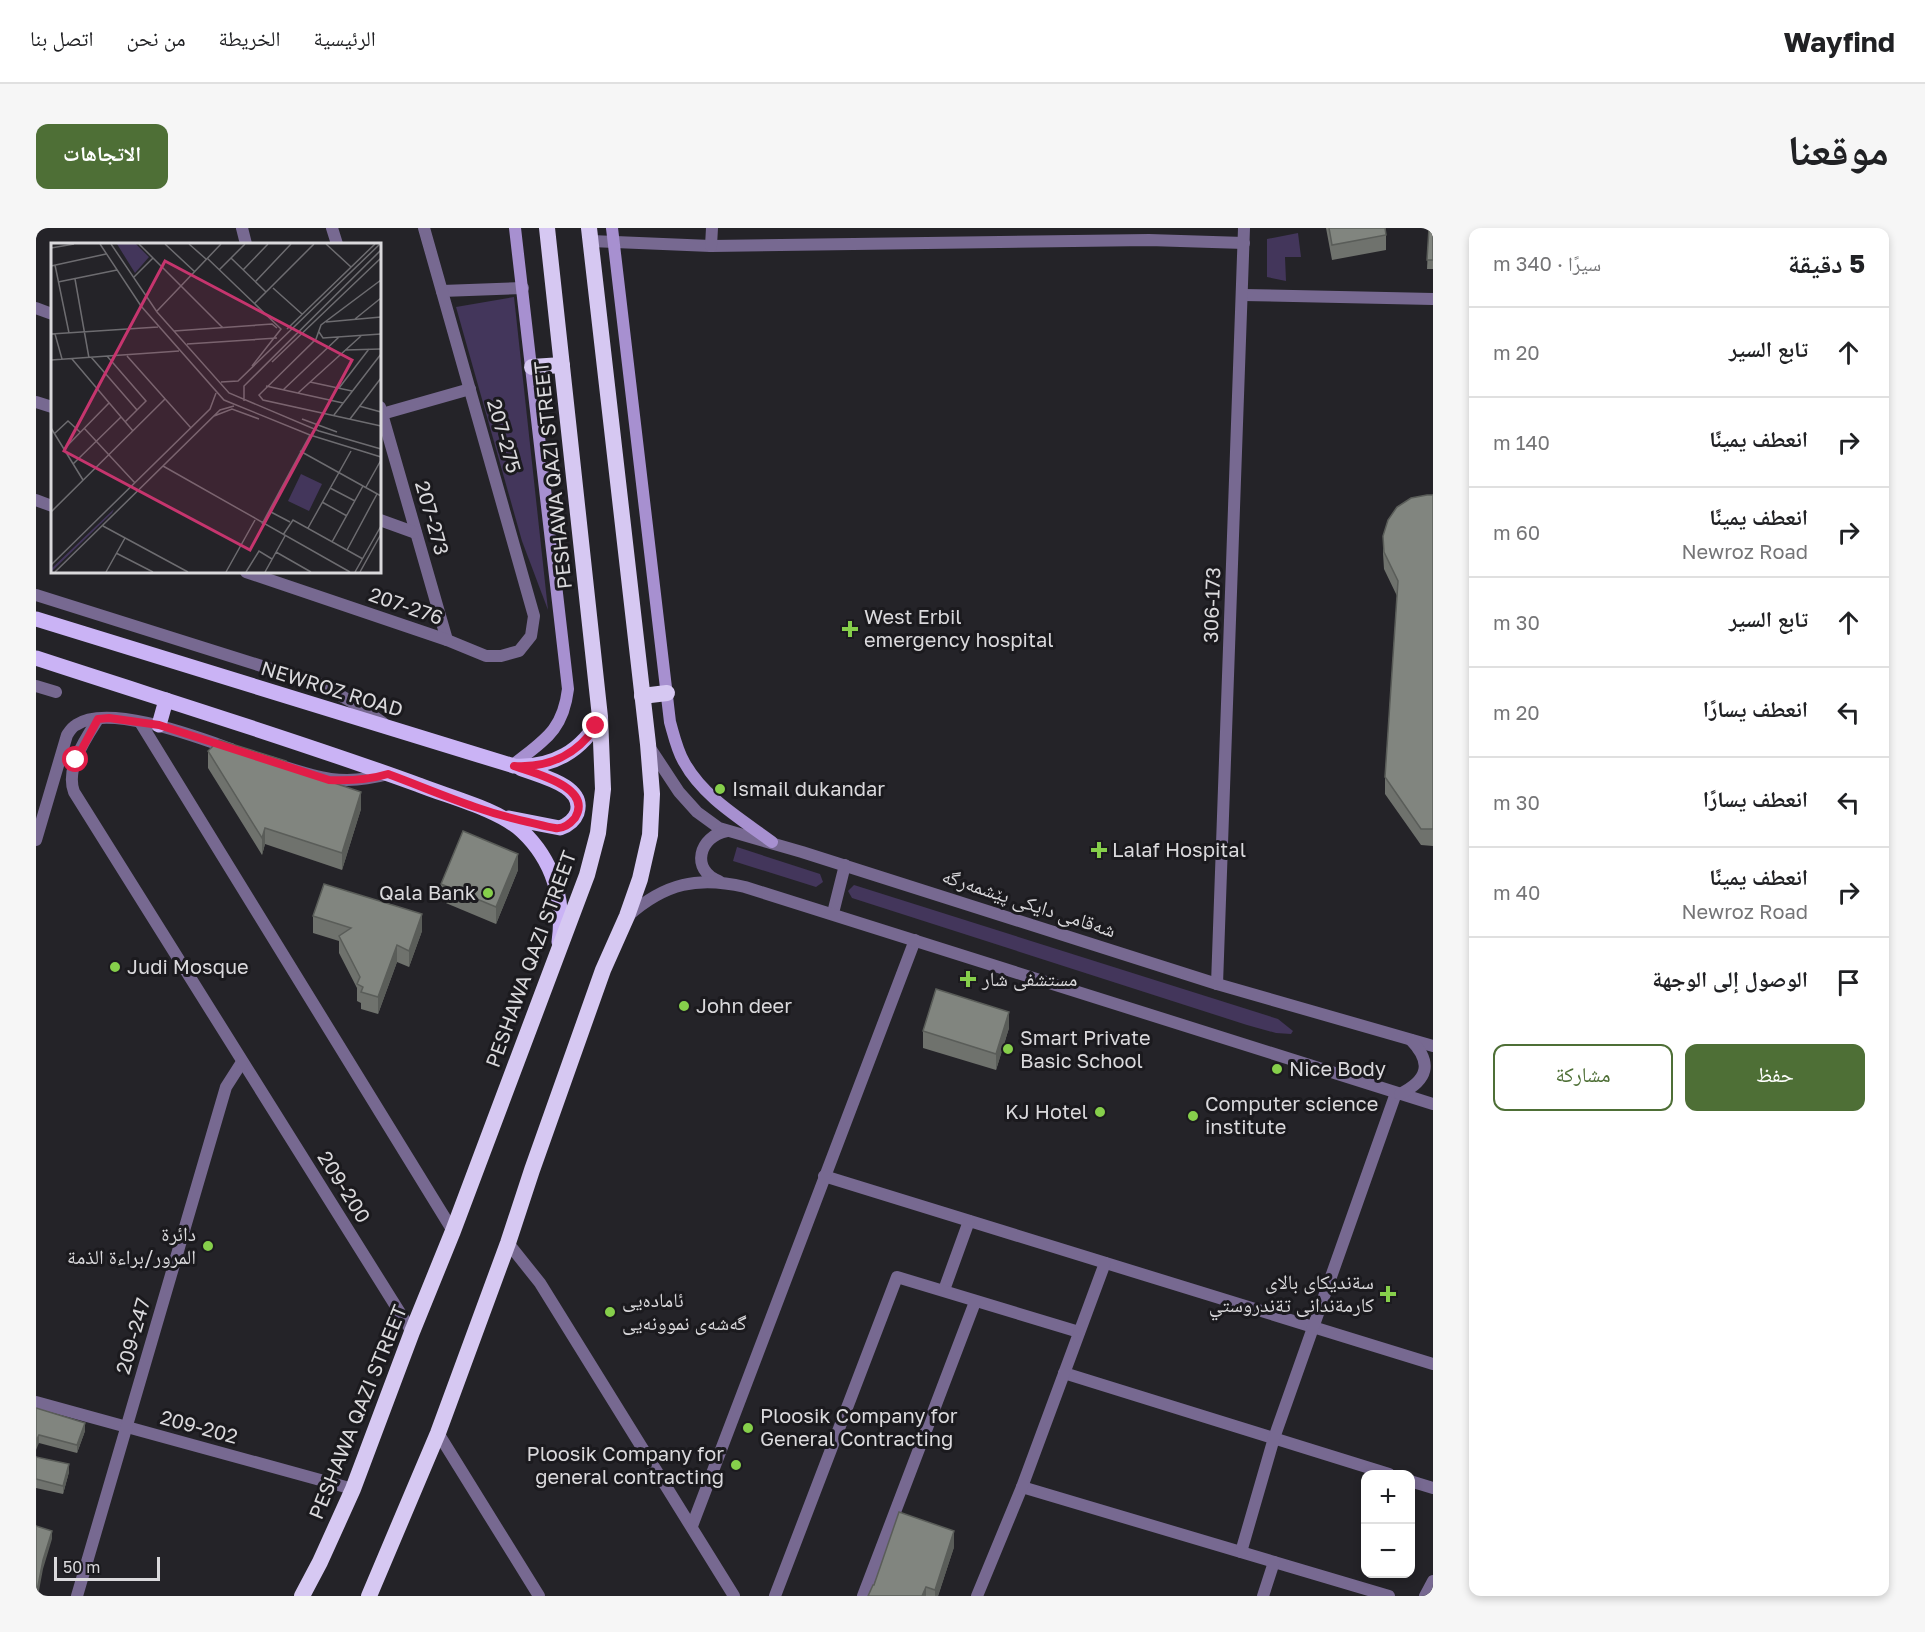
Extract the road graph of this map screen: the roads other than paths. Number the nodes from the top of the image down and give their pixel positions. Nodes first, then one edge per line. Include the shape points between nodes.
1 (242, 228) edge
2 (332, 228) edge
3 (424, 228) edge
4 (515, 228) edge
5 (547, 228) edge
6 (612, 228) edge
7 (712, 228) edge
8 (1244, 228) edge
9 (1149, 234) edge
10 (590, 235) edge
11 (614, 242) junction
12 (246, 243) edge
13 (337, 243) edge
14 (1244, 243) junction
15 (711, 246) junction
16 (523, 288) junction
17 (442, 291) junction
18 (1243, 295) junction
19 (1433, 299) edge
20 (36, 308) edge
21 (51, 314) edge
22 (562, 365) junction
23 (532, 368) junction
24 (470, 389) junction
25 (36, 402) edge
26 (51, 408) edge
27 (381, 410) edge
28 (384, 435) edge
29 (36, 500) edge
30 (51, 506) edge
31 (381, 520) edge
32 (416, 533) junction
33 (249, 573) edge
34 (36, 595) edge
35 (36, 619) edge
36 (447, 640) junction
37 (519, 651) joint
38 (36, 658) edge
39 (36, 686) edge
40 (56, 692) dead end
41 (667, 693) junction
42 (642, 696) junction
43 (166, 700) junction
44 (600, 717) junction
45 (98, 719) junction
46 (140, 722) junction
47 (159, 725) junction
48 (391, 730) junction
49 (648, 744) junction
50 (514, 765) junction
51 (388, 774) junction
52 (503, 817) junction
53 (728, 830) junction
54 (36, 840) edge
55 (772, 842) junction
56 (845, 865) junction
57 (720, 881) junction
58 (833, 913) junction
59 (627, 916) junction
60 (915, 940) junction
61 (557, 949) junction
62 (1217, 984) junction
63 (1410, 1039) junction
64 (1433, 1046) edge
65 (242, 1062) junction
66 (1398, 1093) junction
67 (1433, 1104) edge
68 (824, 1176) junction
69 (969, 1221) junction
70 (453, 1230) junction
71 (508, 1243) junction
72 (1105, 1263) junction
73 (944, 1290) junction
74 (975, 1302) junction
75 (1312, 1326) junction
76 (412, 1332) junction
77 (1079, 1332) junction
78 (1433, 1364) edge
79 (1064, 1373) junction
80 (36, 1402) edge
81 (126, 1427) junction
82 (438, 1433) junction
83 (1274, 1438) junction
84 (1376, 1470) edge
85 (1415, 1483) edge
86 (1022, 1486) junction
87 (1433, 1488) edge
88 (353, 1489) junction
89 (692, 1526) junction
90 (1241, 1552) junction
91 (1274, 1562) junction
92 (315, 1571) junction
93 (1433, 1581) edge
94 (77, 1596) edge
95 (302, 1596) edge
96 (315, 1596) edge
97 (369, 1596) edge
98 (539, 1596) edge
99 (734, 1596) edge
100 (774, 1596) edge
101 (863, 1596) edge
102 (977, 1596) edge
103 (1263, 1596) edge
104 (1389, 1596) edge
105 (1425, 1596) edge

1 - 12 street
2 - 13 street
3 - 17 street, 207-275
4 - 16 main road
5 - 22 highway, PESHAWA QAZI STREET
6 - 11 main road
7 - 15 street
8 - 14 street, 306-173
9 - 14 street
9 - 15 street
10 - 11 street
10 - 42 highway
11 - 15 street
11 - 41 main road
14 - 18 street, 306-173
16 - 17 street
16 - 23 main road
17 - 24 street, 207-275
18 - 19 street
18 - 62 street, 306-173
20 - 21 street
22 - 23 highway
22 - 44 highway, PESHAWA QAZI STREET
23 - 50 main road via 568,689 566,708 558,725
24 - 27 street
24 - 37 street, 207-275 via 534,616 531,636
25 - 26 street
27 - 28 street, 207-273
28 - 32 street, 207-273
29 - 30 street
31 - 32 street
32 - 36 street, 207-273
33 - 36 street, 207-276
34 - 48 street via 322,685
35 - 48 main road, NEWROZ ROAD
36 - 37 street, 207-276 via 486,656
38 - 43 main road
39 - 40 street
41 - 42 highway
41 - 55 main road via 670,723 689,772 708,794
42 - 49 highway
43 - 47 main road
43 - 51 main road
44 - 50 main road, NEWROZ ROAD via 584,741 561,758 533,766
44 - 61 highway, PESHAWA QAZI STREET via 603,789 598,833 587,875
45 - 46 street
45 - 54 street via 75,725 67,735
45 - 65 street, 209-200 via 76,760 74,792
46 - 47 street
46 - 70 street
47 - 51 street via 329,780 369,780
48 - 50 main road, NEWROZ ROAD
49 - 53 street, شەقامی دایکی پێشمەرگە via 688,803 719,828
49 - 59 highway via 650,835
50 - 52 main road via 569,788 577,800 577,811 570,823 556,828
51 - 52 main road
52 - 61 main road via 536,846 556,884 561,928
53 - 55 street, شەقامی دایکی پێشمەرگە
53 - 57 street via 709,839 702,855 706,872
55 - 56 street, شەقامی دایکی پێشمەرگە
56 - 58 street
56 - 62 street, شەقامی دایکی پێشمەرگە
57 - 58 street
57 - 59 street via 668,890
58 - 60 street
59 - 71 highway via 599,981
60 - 66 street
60 - 68 street
61 - 70 highway, PESHAWA QAZI STREET
62 - 63 street, شەقامی دایکی پێشمەرگە
63 - 64 street, شەقامی دایکی پێشمەرگە
63 - 66 street via 1426,1060 1425,1071 1413,1087
65 - 76 street, 209-200
65 - 81 street, 209-247 via 226,1087
66 - 67 street
66 - 75 street
68 - 69 street
68 - 89 street
69 - 72 street
69 - 73 street
70 - 76 highway, PESHAWA QAZI STREET
71 - 82 highway
71 - 89 street via 540,1283
72 - 75 street
72 - 77 street
73 - 74 street
73 - 100 street via 897,1277
74 - 77 street
74 - 101 street
75 - 78 street
75 - 83 street
76 - 88 highway, PESHAWA QAZI STREET
77 - 79 street
79 - 83 street
79 - 86 street
80 - 81 street, 209-202
81 - 88 street, 209-202
81 - 94 street, 209-247
82 - 97 highway
82 - 98 street
83 - 84 street
83 - 90 street
85 - 87 street
86 - 90 street
86 - 102 street
88 - 92 highway, PESHAWA QAZI STREET
89 - 99 street
90 - 91 street
91 - 103 street
91 - 104 street
92 - 95 highway, PESHAWA QAZI STREET
92 - 96 highway
93 - 105 street

